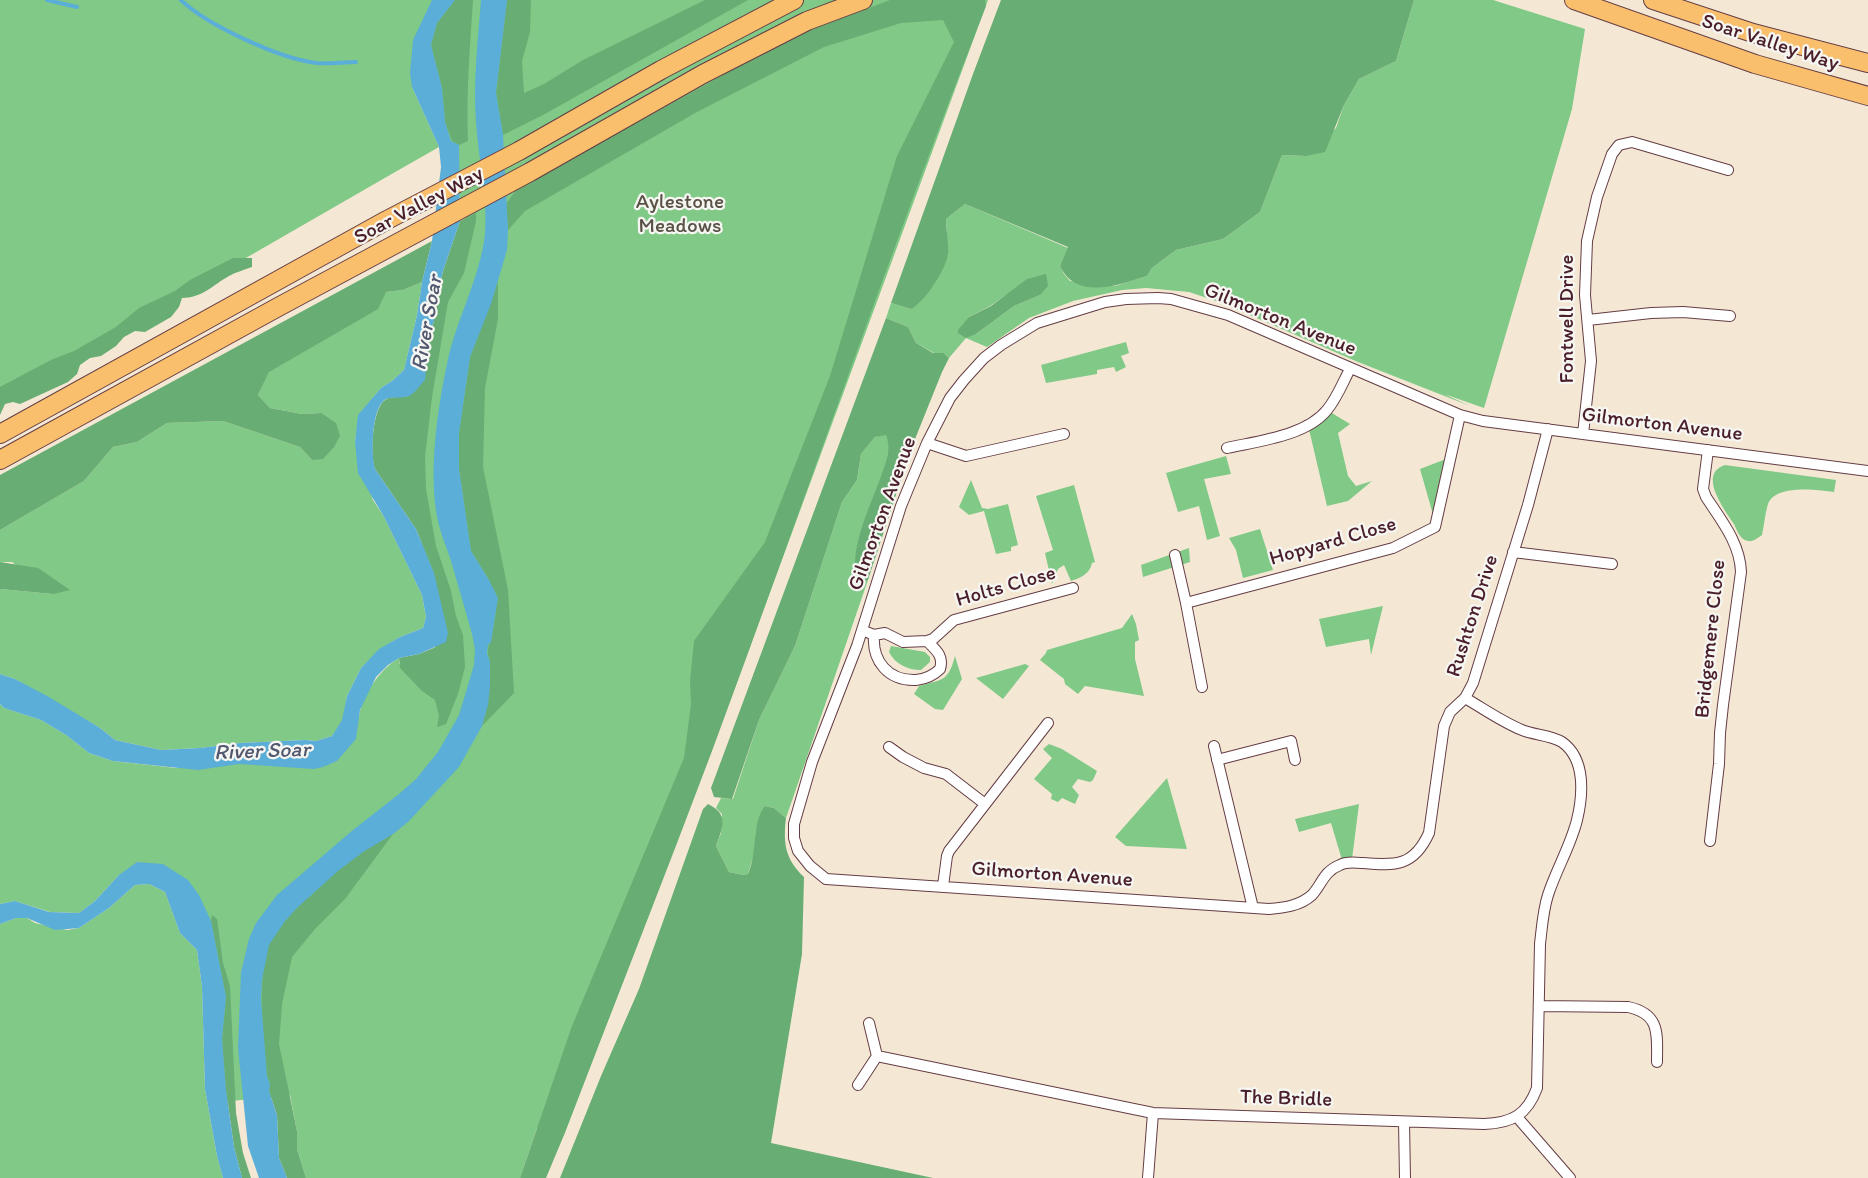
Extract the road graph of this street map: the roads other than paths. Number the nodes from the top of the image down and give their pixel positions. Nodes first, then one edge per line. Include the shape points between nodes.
1 (794, 0) edge
2 (863, 0) edge
3 (1574, 0) edge
4 (1653, 0) edge
5 (1868, 63) edge
6 (1868, 96) edge
7 (1728, 170) dead end
8 (1730, 316) dead end
9 (1588, 320) junction
10 (1350, 369) junction
11 (1460, 415) junction
12 (1548, 429) junction
13 (0, 434) edge
14 (1064, 434) dead end
15 (1583, 434) junction
16 (927, 443) junction
17 (1227, 448) dead end
18 (1708, 450) junction
19 (0, 460) edge
20 (1868, 471) edge
21 (1513, 552) junction
22 (1175, 555) dead end
23 (1612, 564) dead end
24 (1073, 588) dead end
25 (1186, 603) junction
26 (862, 630) junction
27 (874, 635) junction
28 (927, 641) junction
29 (1202, 687) dead end
30 (1465, 698) junction
31 (1048, 723) dead end
32 (1214, 746) dead end
33 (889, 747) dead end
34 (1217, 760) junction
35 (1295, 760) dead end
36 (985, 804) junction
37 (1710, 841) dead end
38 (1348, 862) joint
39 (943, 886) junction
40 (1253, 908) junction
41 (1540, 1006) junction
42 (869, 1023) dead end
43 (876, 1056) junction
44 (1657, 1062) dead end
45 (858, 1085) dead end
46 (1154, 1112) junction
47 (1517, 1117) junction
48 (1404, 1122) junction
49 (1148, 1178) edge
50 (1405, 1178) edge
51 (1570, 1178) edge

1 - 13 highway, Soar Valley Way
2 - 19 highway, Soar Valley Way via 807,22 703,74 530,172
3 - 6 highway, Soar Valley Way via 1755,64
4 - 5 highway, Soar Valley Way via 1753,34
7 - 9 street, Fontwell Drive via 1632,142 1620,145 1609,162 1587,241 1584,279
8 - 9 street via 1683,312
9 - 15 street, Fontwell Drive via 1591,361
10 - 11 street, Gilmorton Avenue
10 - 16 street, Gilmorton Avenue via 1228,315 1200,306 1158,298 1106,302 1037,323 1000,345 984,358 950,398
10 - 17 street via 1327,410 1308,425
11 - 12 street, Gilmorton Avenue
11 - 25 street, Hopyard Close via 1435,527 1393,548
12 - 15 street, Gilmorton Avenue
12 - 21 street, Rushton Drive
14 - 16 street via 966,456
15 - 18 street, Gilmorton Avenue
16 - 26 street, Gilmorton Avenue via 901,506
18 - 20 street, Gilmorton Avenue
18 - 37 street, Bridgemere Close via 1703,488 1735,544 1741,561
21 - 23 street
21 - 30 street, Rushton Drive via 1473,683
22 - 25 street
24 - 28 street, Holts Close via 954,620
25 - 29 street
26 - 27 street
26 - 39 street, Gilmorton Avenue via 812,762 794,824 798,851 826,879
27 - 28 street via 885,633 909,643
27 - 28 street via 873,646 879,662 895,677 908,680 929,677 940,669 939,654
30 - 38 street, Rushton Drive via 1450,712 1444,726 1432,818 1422,849 1412,858 1398,863
30 - 41 street via 1524,731 1561,742 1579,764 1576,822 1547,897 1540,944
31 - 36 street
32 - 34 street
33 - 36 street via 924,768 946,774
34 - 35 street via 1291,741
34 - 40 street
36 - 39 street via 949,851
38 - 40 street, Gilmorton Avenue via 1332,869 1312,895 1301,902 1285,908
39 - 40 street, Gilmorton Avenue
41 - 44 street via 1628,1007 1639,1010 1655,1025
41 - 47 street via 1537,1088 1533,1100
42 - 43 street
43 - 45 street
43 - 46 street, The Bridle
46 - 48 street, The Bridle
46 - 49 street
47 - 48 street, The Bridle via 1501,1124
47 - 51 street
48 - 50 street

